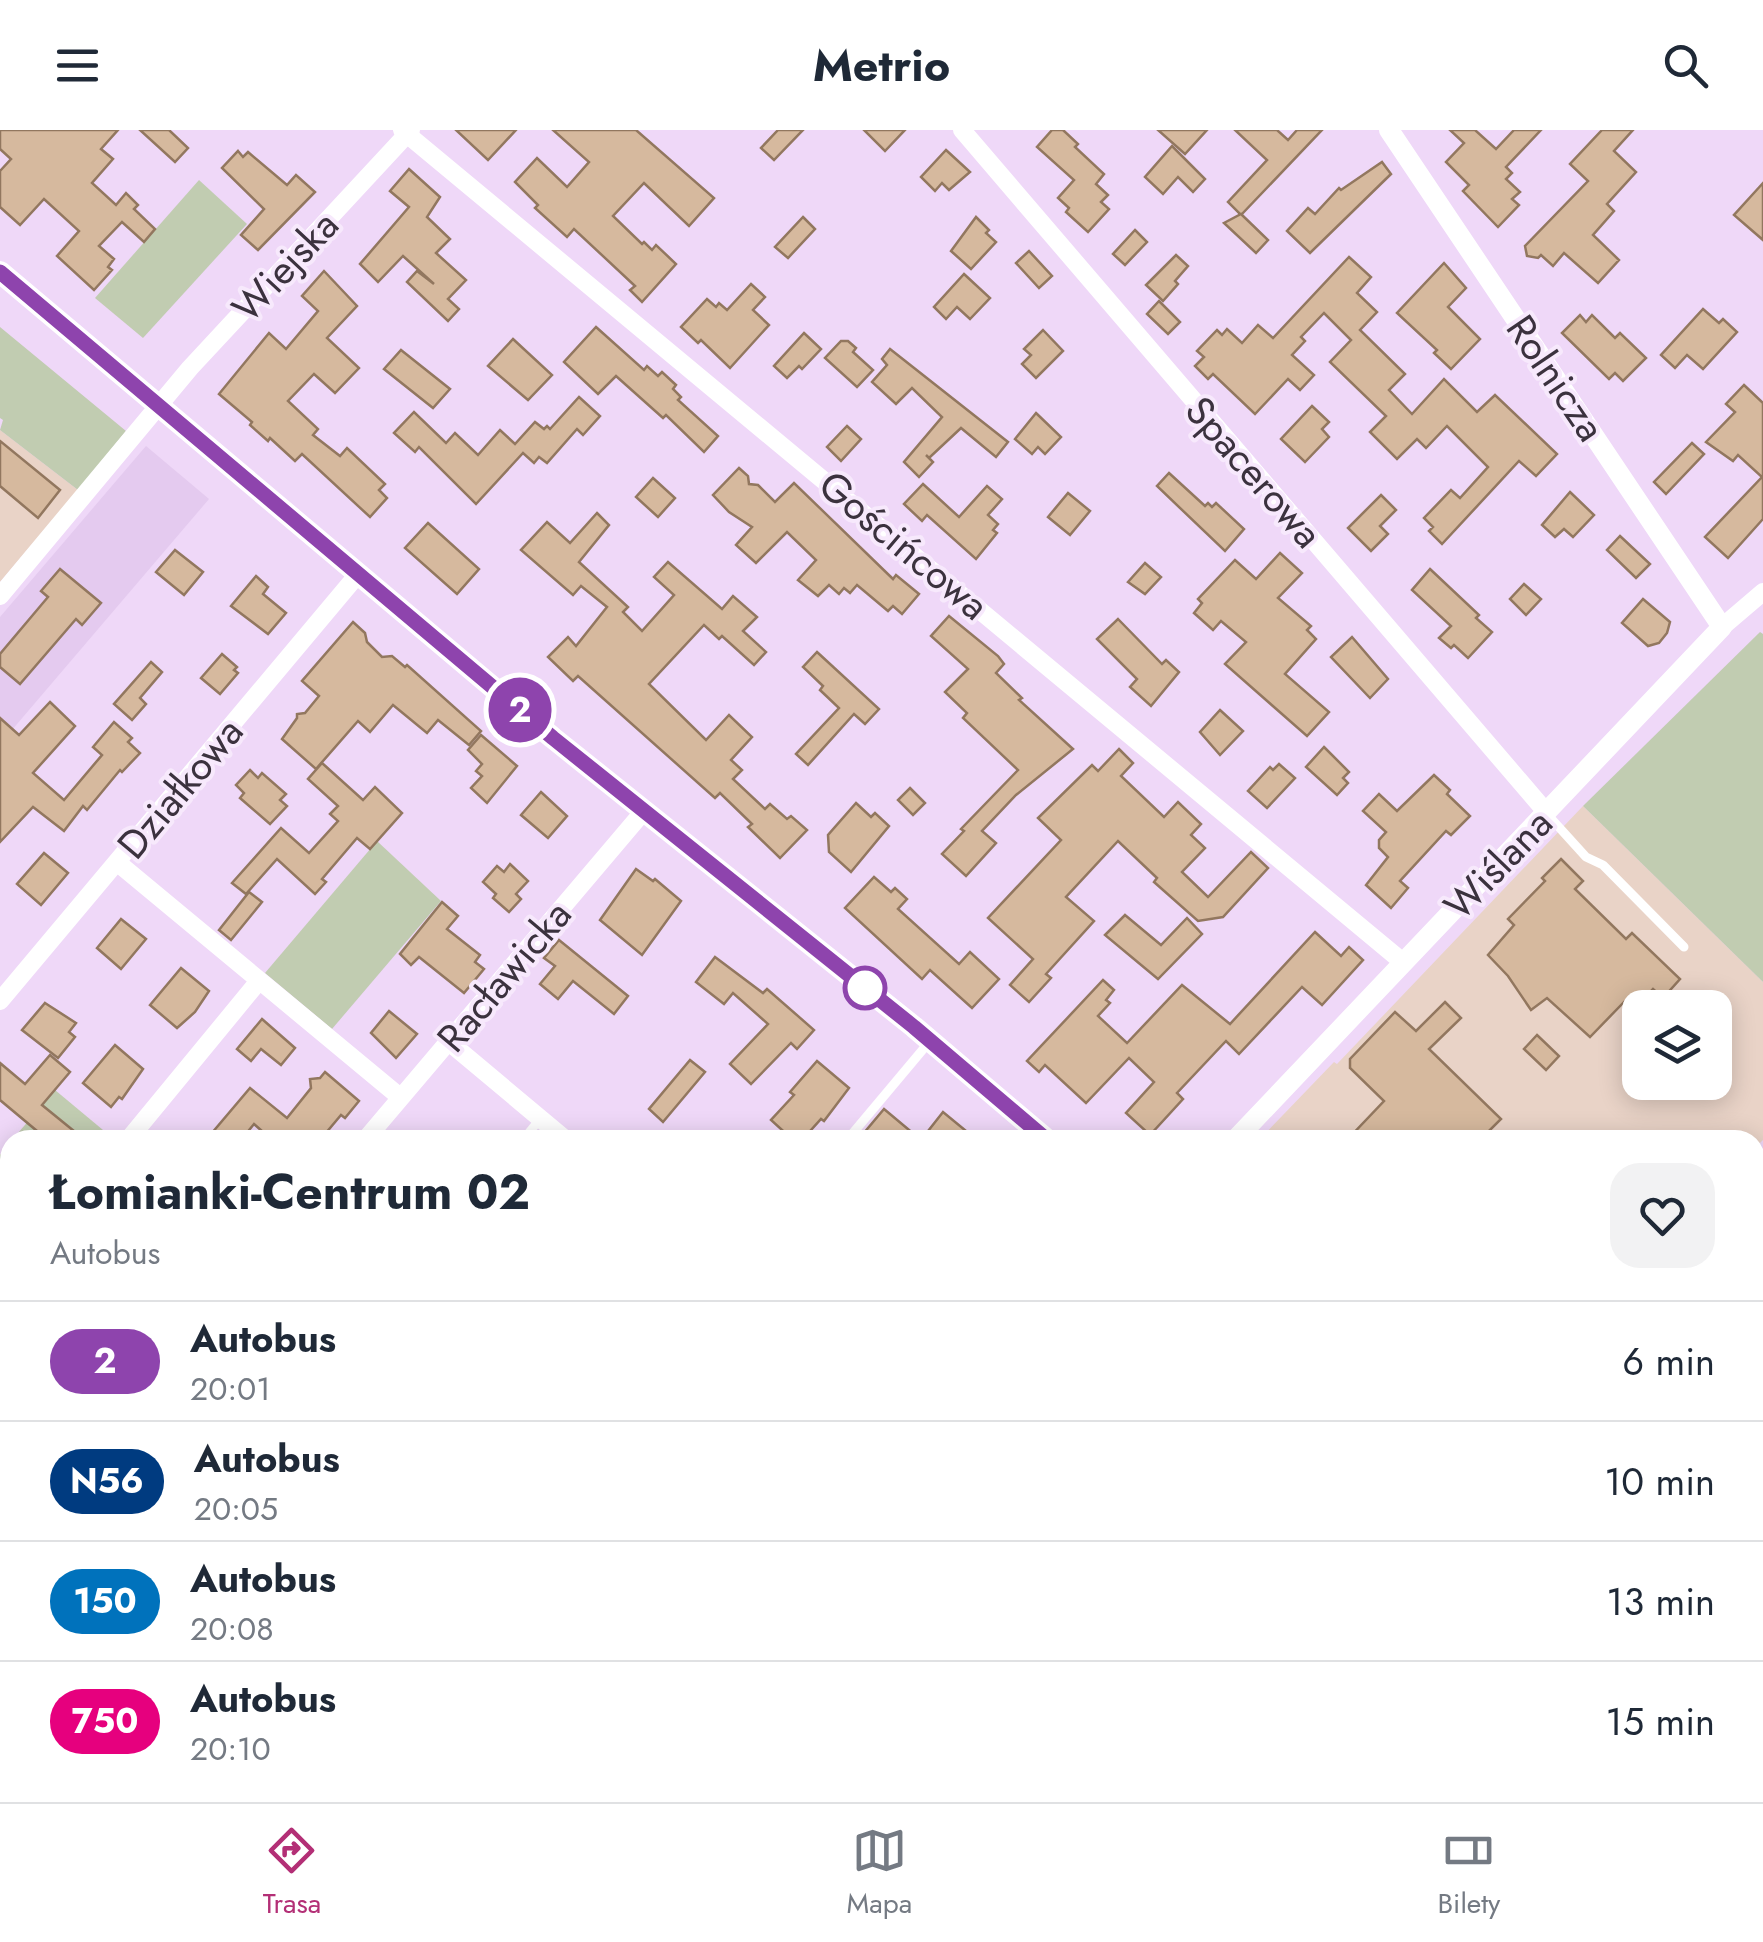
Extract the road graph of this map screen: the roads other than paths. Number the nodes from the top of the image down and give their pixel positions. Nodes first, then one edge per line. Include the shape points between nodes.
1 (962, 130) edge
2 (1389, 130) edge
3 (407, 131) edge
4 (0, 272) edge
5 (161, 404) junction
6 (358, 573) junction
7 (0, 596) edge
8 (1759, 602) edge
9 (1722, 626) junction
10 (644, 812) junction
11 (1546, 813) junction
12 (118, 864) junction
13 (1684, 947) dead end
14 (1404, 963) junction
15 (258, 982) junction
16 (0, 1002) edge
17 (930, 1041) junction
18 (448, 1042) junction
19 (400, 1097) junction
20 (540, 1118) junction
21 (136, 1130) edge
22 (372, 1130) edge
23 (531, 1130) edge
24 (554, 1130) edge
25 (855, 1130) edge
26 (1034, 1130) edge
27 (1245, 1130) edge

1 - 11 street, Spacerowa
2 - 9 street, Rolnicza
3 - 5 street, Wiejska
3 - 14 street, Gościńcowa
4 - 5 street
5 - 6 street
5 - 7 street, Wiejska
6 - 10 street
6 - 12 street, Działkowa
8 - 9 street, Wiślana
9 - 11 street, Wiślana
10 - 17 street
10 - 18 street, Racławicka
11 - 13 lane
11 - 14 street, Wiślana
12 - 15 street
12 - 16 street, Działkowa
14 - 27 street, Wiślana
15 - 19 street
15 - 21 street
17 - 25 lane
17 - 26 street
18 - 19 street, Racławicka
18 - 20 street
19 - 22 street, Racławicka
20 - 23 lane
20 - 24 street

